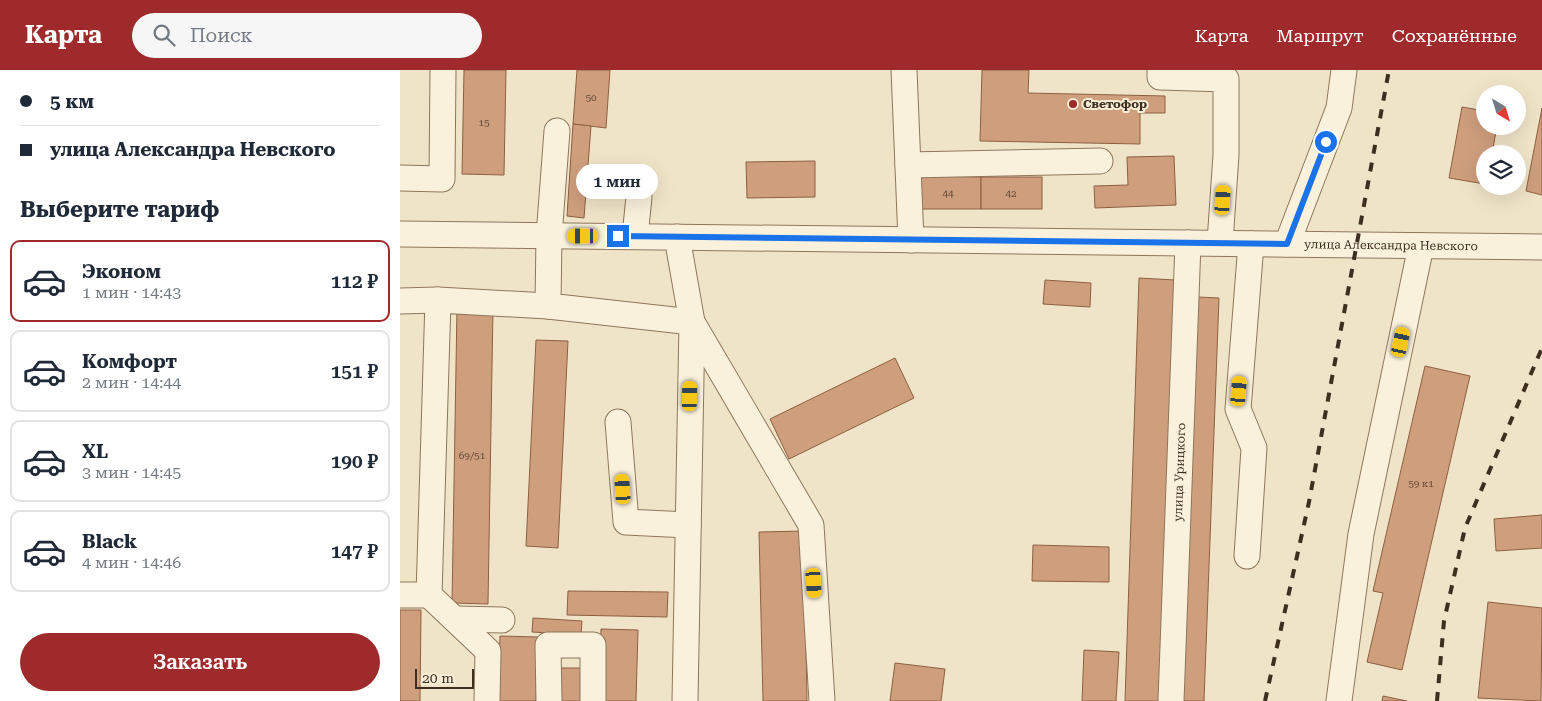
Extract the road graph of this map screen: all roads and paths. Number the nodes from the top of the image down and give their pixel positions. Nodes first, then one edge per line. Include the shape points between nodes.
1 (443, 70) edge
2 (904, 70) edge
3 (1160, 70) edge
4 (1344, 70) edge
5 (557, 131) dead end
6 (1100, 161) dead end
7 (908, 165) junction
8 (400, 178) edge
9 (639, 197) dead end
10 (400, 234) edge
11 (549, 236) junction
12 (635, 236) junction
13 (677, 237) junction
14 (911, 240) junction
15 (1220, 242) junction
16 (1188, 243) junction
17 (1251, 244) junction
18 (1287, 244) junction
19 (1421, 246) junction
20 (1542, 247) edge
21 (438, 300) junction
22 (400, 301) edge
23 (548, 306) junction
24 (692, 322) junction
25 (618, 422) dead end
26 (688, 525) junction
27 (1247, 556) dead end
28 (400, 595) edge
29 (429, 595) junction
30 (455, 619) junction
31 (502, 620) dead end
32 (487, 701) edge
33 (549, 701) edge
34 (593, 701) edge
35 (685, 701) edge
36 (822, 701) edge
37 (1171, 701) edge
38 (1339, 701) edge

1 - 8 street via 442,179
2 - 7 street
3 - 15 street via 1160,77 1226,79 1226,155
4 - 18 street via 1339,108
5 - 11 street
6 - 7 street
7 - 14 street
9 - 12 street
10 - 11 street, улица Александра Невского
11 - 12 street, улица Александра Невского
11 - 23 street
12 - 13 street, улица Александра Невского
13 - 14 street, улица Александра Невского
13 - 24 street
14 - 16 street, улица Александра Невского
15 - 16 street, улица Александра Невского
15 - 17 street, улица Александра Невского
16 - 37 street, улица Урицкого
17 - 18 street, улица Александра Невского
17 - 27 street via 1238,409 1254,448
18 - 19 street, улица Александра Невского
19 - 20 street, улица Александра Невского
19 - 38 street via 1361,534
21 - 22 street
21 - 23 street
21 - 29 street
23 - 24 street
24 - 26 street
24 - 36 street via 811,525
25 - 26 street via 626,522
26 - 35 street
28 - 29 street
29 - 30 street
30 - 31 street
30 - 32 street via 488,651
33 - 34 street via 548,645 593,646

